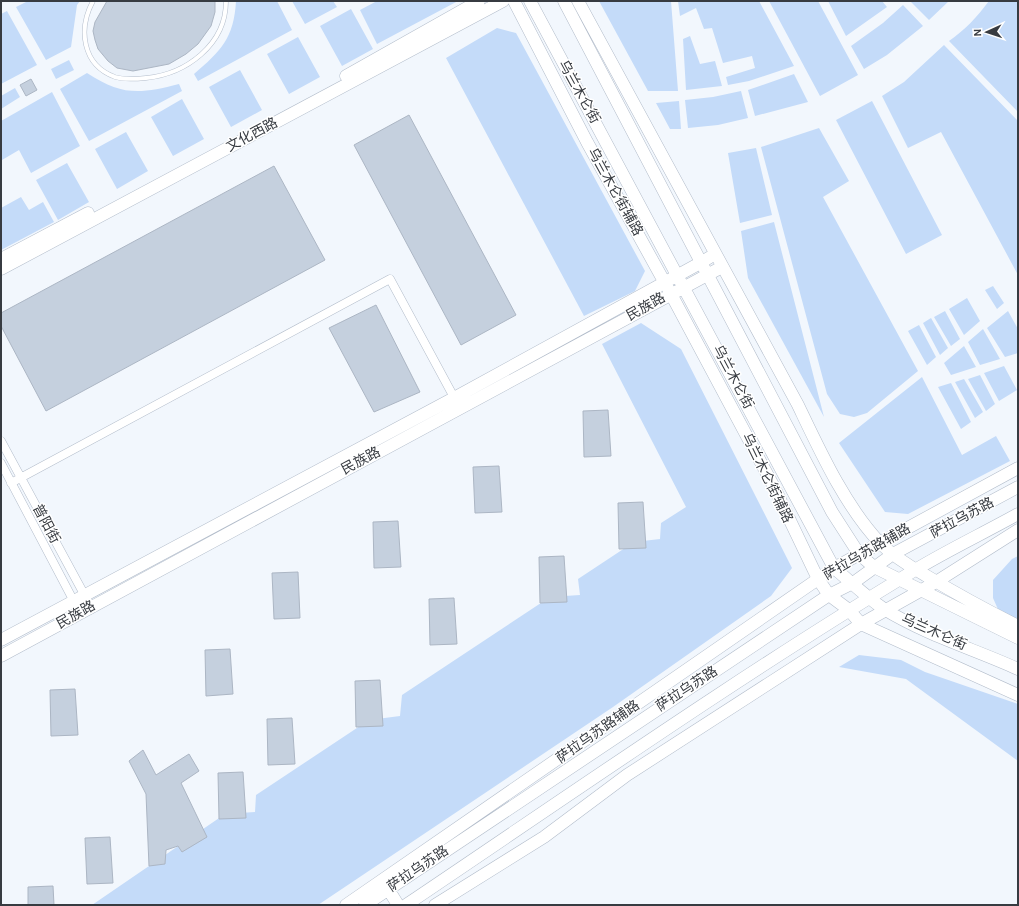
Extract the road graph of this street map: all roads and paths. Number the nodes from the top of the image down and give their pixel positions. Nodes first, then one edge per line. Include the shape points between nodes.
1 (93, 1) edge
2 (226, 1) edge
3 (479, 1) edge
4 (503, 1) edge
5 (514, 1) edge
6 (530, 1) edge
7 (564, 1) edge
8 (578, 1) edge
9 (715, 254) junction
10 (1, 259) edge
11 (702, 262) junction
12 (722, 267) junction
13 (1, 269) edge
14 (678, 275) junction
15 (708, 275) junction
16 (664, 282) junction
17 (685, 287) junction
18 (671, 294) junction
19 (458, 403) junction
20 (1, 441) edge
21 (1, 464) edge
22 (1018, 468) edge
23 (20, 477) junction
24 (11, 483) junction
25 (1018, 488) edge
26 (1018, 514) edge
27 (1018, 530) edge
28 (880, 543) junction
29 (859, 554) junction
30 (893, 554) junction
31 (874, 567) junction
32 (834, 568) junction
33 (916, 570) junction
34 (818, 579) junction
35 (899, 580) junction
36 (936, 582) junction
37 (853, 584) junction
38 (918, 590) junction
39 (829, 595) junction
40 (80, 598) junction
41 (869, 598) junction
42 (92, 607) junction
43 (885, 609) junction
44 (849, 610) junction
45 (80, 613) junction
46 (861, 624) junction
47 (1018, 626) edge
48 (1018, 638) edge
49 (1, 640) edge
50 (1, 656) edge
51 (1018, 669) edge
52 (1018, 694) edge
53 (386, 885) junction
54 (369, 901) edge
55 (346, 905) edge
56 (398, 905) edge
57 (406, 905) edge
58 (435, 905) edge

1 - 2 lane via 86,13 84,26 86,50 100,68 116,77 135,80 176,72 193,62 215,38 223,23
3 - 10 street, 文化西路 via 282,112
4 - 13 street, 文化西路
5 - 16 street, 乌兰木仑街辅路
6 - 14 street, 乌兰木仑街
7 - 11 street, 乌兰木仑街
8 - 9 street
9 - 11 street, 民族路
9 - 12 street
11 - 14 street, 民族路
11 - 15 street, 乌兰木仑街
12 - 15 street, 民族路
12 - 28 street via 822,455 849,502
14 - 16 street, 民族路
14 - 17 street, 乌兰木仑街
15 - 17 street, 民族路
15 - 29 street, 乌兰木仑街 via 832,512
16 - 18 street, 乌兰木仑街辅路
16 - 19 street, 民族路
17 - 18 street, 民族路
17 - 32 street, 乌兰木仑街
18 - 19 street, 民族路
18 - 34 street, 乌兰木仑街辅路 via 774,487
19 - 23 street via 390,279
19 - 40 street, 民族路
19 - 42 street, 民族路
20 - 23 street, 普阳街
21 - 24 street, 普阳街
22 - 28 street, 萨拉乌苏路辅路
23 - 24 street
23 - 40 street, 普阳街
24 - 40 street, 普阳街
25 - 30 street, 萨拉乌苏路
26 - 33 street, 萨拉乌苏路
27 - 36 street
28 - 29 street, 萨拉乌苏路辅路
28 - 30 street
29 - 31 street, 乌兰木仑街
29 - 32 street, 萨拉乌苏路辅路
30 - 31 street, 萨拉乌苏路
30 - 33 street
31 - 35 street, 乌兰木仑街
31 - 37 street, 萨拉乌苏路
32 - 34 street, 萨拉乌苏路辅路
32 - 37 street, 乌兰木仑街
33 - 35 street, 萨拉乌苏路
33 - 36 street
34 - 39 street, 乌兰木仑街辅路
34 - 53 street, 萨拉乌苏路辅路
35 - 38 street, 乌兰木仑街
35 - 41 street, 萨拉乌苏路
36 - 38 street
36 - 47 street
37 - 39 street, 萨拉乌苏路
37 - 41 street, 乌兰木仑街
38 - 43 street
38 - 48 street, 乌兰木仑街
39 - 44 street, 乌兰木仑街辅路
39 - 53 street, 萨拉乌苏路
40 - 42 street, 普阳街
40 - 45 street, 普阳街
40 - 49 street, 民族路
41 - 43 street, 乌兰木仑街
41 - 44 street, 萨拉乌苏路
42 - 45 street, 民族路
43 - 46 street
43 - 51 street, 乌兰木仑街 via 934,635
44 - 46 street, 乌兰木仑街辅路
44 - 57 street, 萨拉乌苏路
45 - 50 street, 民族路
46 - 52 street, 乌兰木仑街辅路
46 - 58 street via 626,775 544,837
53 - 54 street, 萨拉乌苏路
53 - 56 street
54 - 55 street

